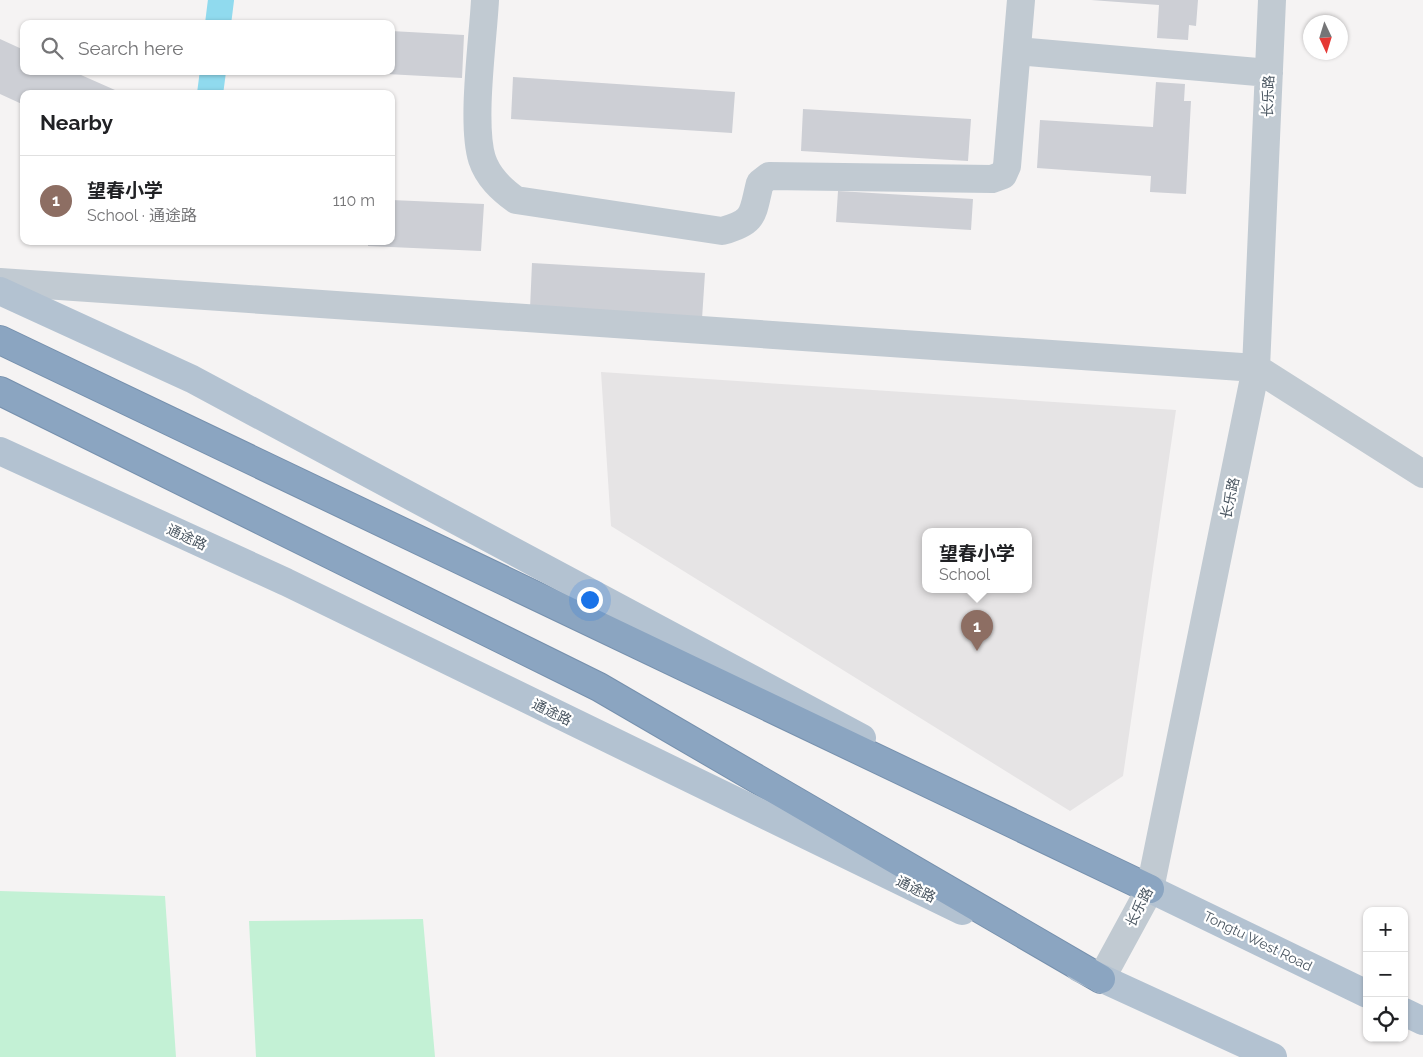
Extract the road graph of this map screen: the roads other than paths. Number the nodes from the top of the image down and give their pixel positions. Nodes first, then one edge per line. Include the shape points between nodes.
1 (485, 0) edge
2 (1021, 0) edge
3 (1272, 0) edge
4 (1017, 51) junction
5 (1268, 73) junction
6 (0, 282) edge
7 (0, 292) edge
8 (0, 340) edge
9 (1256, 368) junction
10 (0, 391) edge
11 (0, 451) edge
12 (1423, 474) edge
13 (1075, 852) junction
14 (1150, 889) junction
15 (1101, 978) junction
16 (1363, 992) edge
17 (1408, 1014) edge
18 (1423, 1021) edge
19 (1273, 1057) edge

1 - 4 street via 478,122 482,159 498,187 516,200 722,231 743,225 752,215 760,183 769,176 992,179 1003,175
2 - 4 street
3 - 5 street, 长乐路
4 - 5 street
5 - 9 street, 长乐路
6 - 9 street
7 - 13 main road via 192,379
8 - 13 highway
9 - 12 street
9 - 14 street, 长乐路
10 - 15 highway via 598,686
11 - 15 main road, 通途路 via 286,582
13 - 14 highway
14 - 15 street, 长乐路
14 - 16 main road, Tongtu West Road
15 - 19 main road
17 - 18 main road

